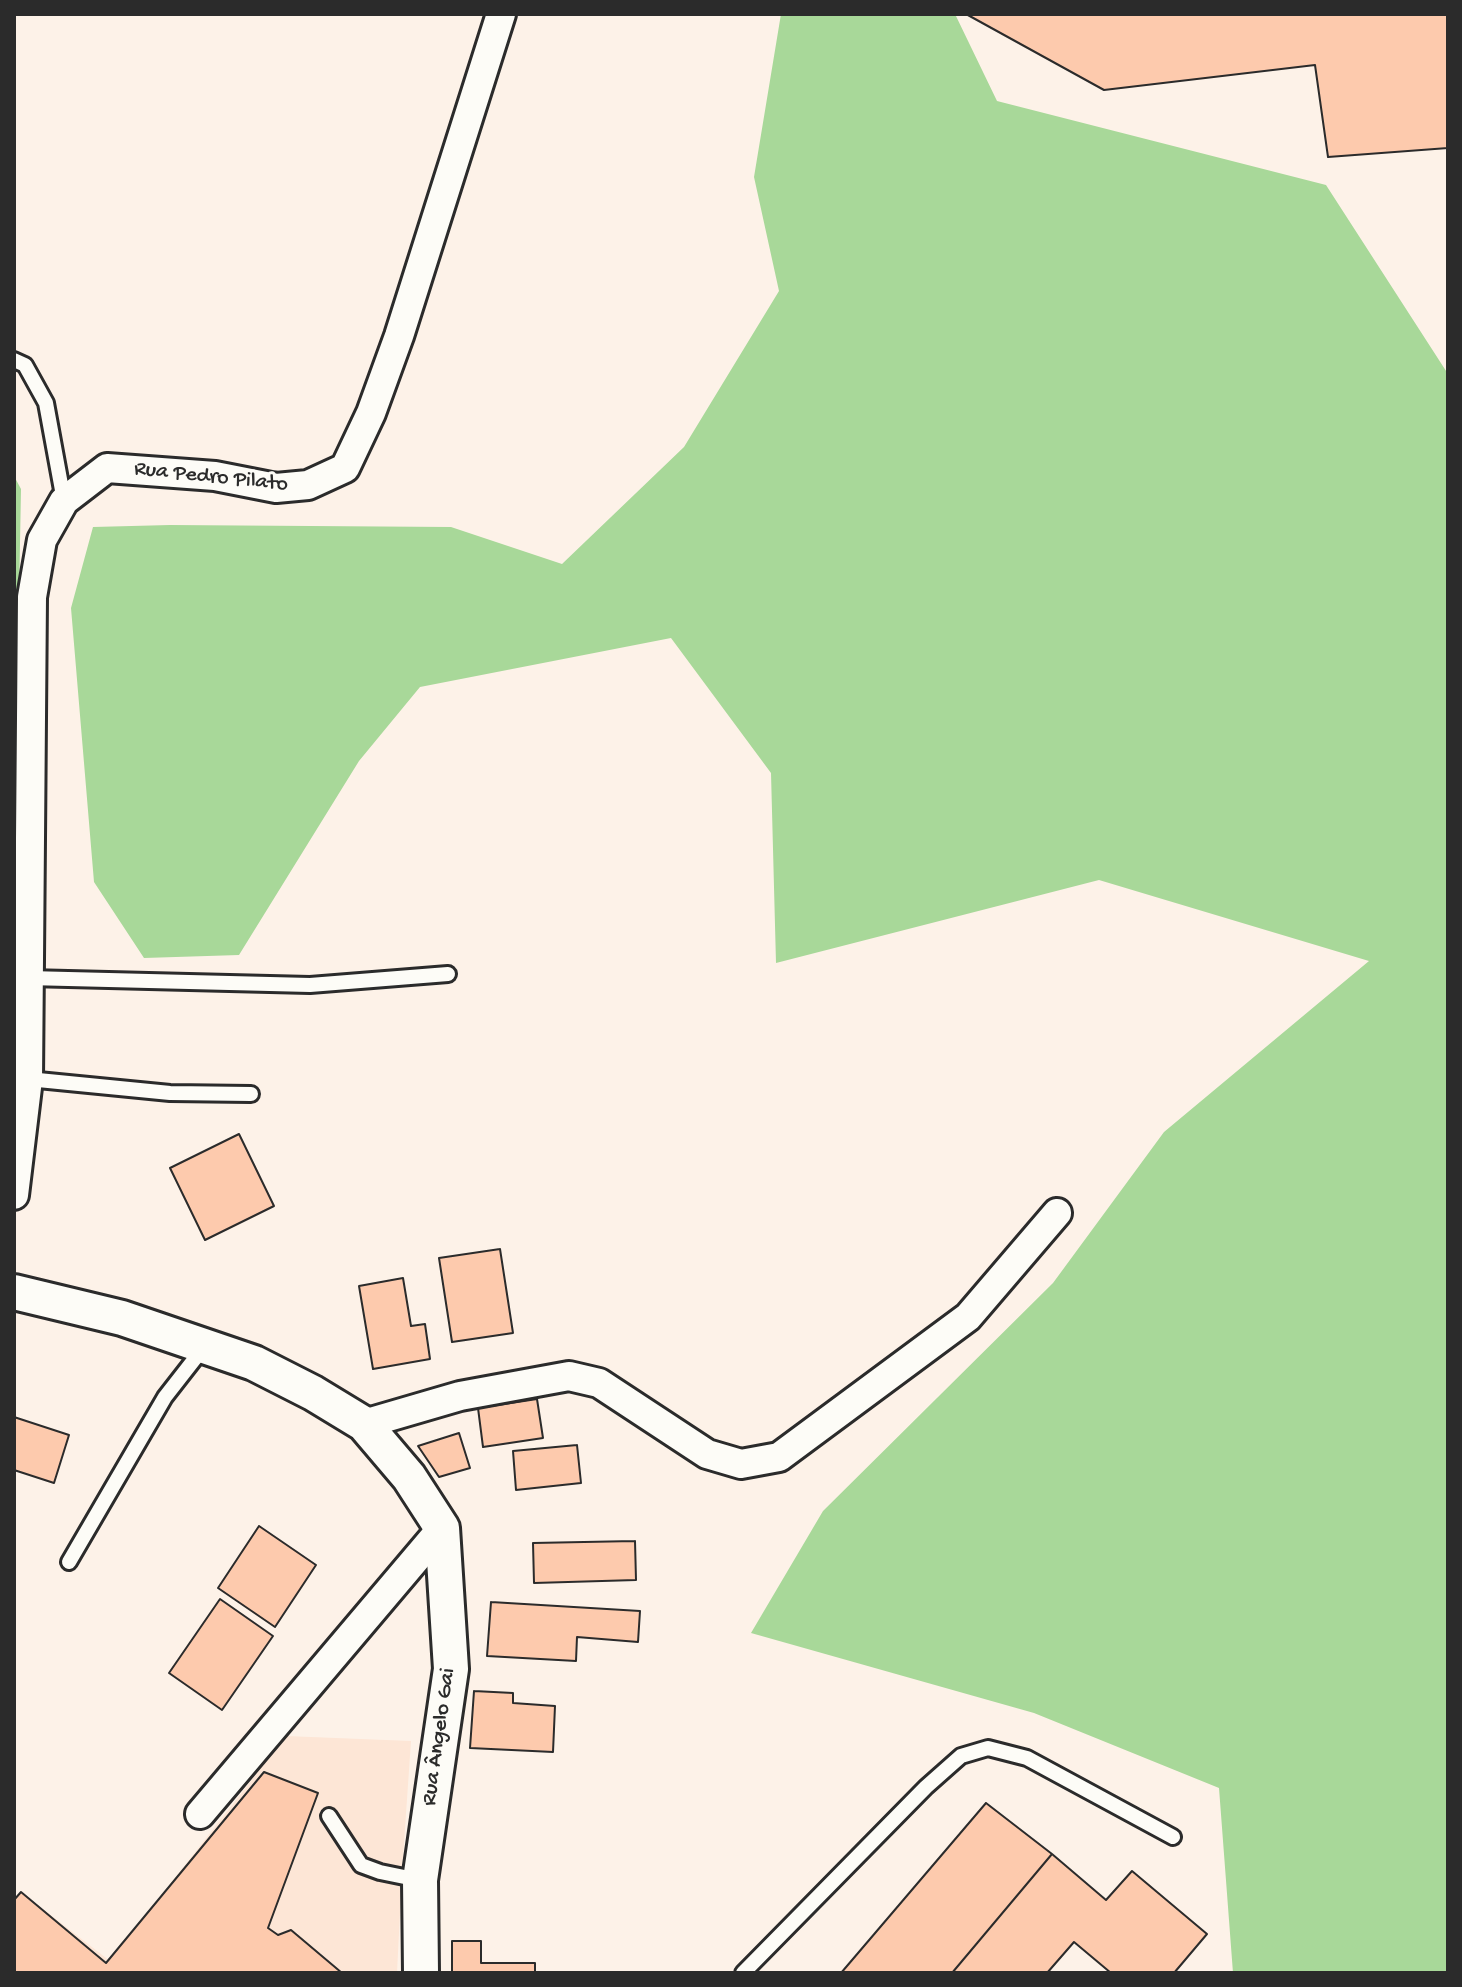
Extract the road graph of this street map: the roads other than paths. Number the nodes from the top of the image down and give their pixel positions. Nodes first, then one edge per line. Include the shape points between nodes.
1 (501, 14) edge
2 (14, 360) edge
3 (64, 501) junction
4 (448, 974) dead end
5 (28, 978) junction
6 (28, 1079) junction
7 (251, 1094) dead end
8 (14, 1195) edge
9 (1057, 1213) dead end
10 (14, 1292) edge
11 (205, 1346) junction
12 (364, 1424) junction
13 (442, 1528) junction
14 (69, 1562) dead end
15 (200, 1814) dead end
16 (329, 1816) dead end
17 (1173, 1837) dead end
18 (420, 1880) junction
19 (421, 1973) edge
20 (743, 1973) edge

1 - 3 street, Rua Pedro Pilato via 399,336 345,468 308,485 276,488 215,476 107,468
2 - 3 lane via 25,365 46,403
3 - 5 street, Rua Pedro Pilato via 42,540 32,597
4 - 5 lane via 310,985
5 - 6 street, Rua Pedro Pilato
6 - 7 lane via 170,1093
6 - 8 street, Rua Pedro Pilato
9 - 12 street via 968,1317 779,1457 741,1464 707,1454 599,1383 569,1376 460,1396
10 - 11 street, Rua Ângelo Gai via 122,1318
11 - 12 street, Rua Ângelo Gai via 254,1363
11 - 14 lane via 165,1397
12 - 13 street, Rua Ângelo Gai via 409,1477
13 - 15 street
13 - 18 street, Rua Ângelo Gai via 451,1669
16 - 18 lane via 361,1865
17 - 20 lane via 1027,1758 988,1748 961,1756
18 - 19 street, Rua Ângelo Gai

